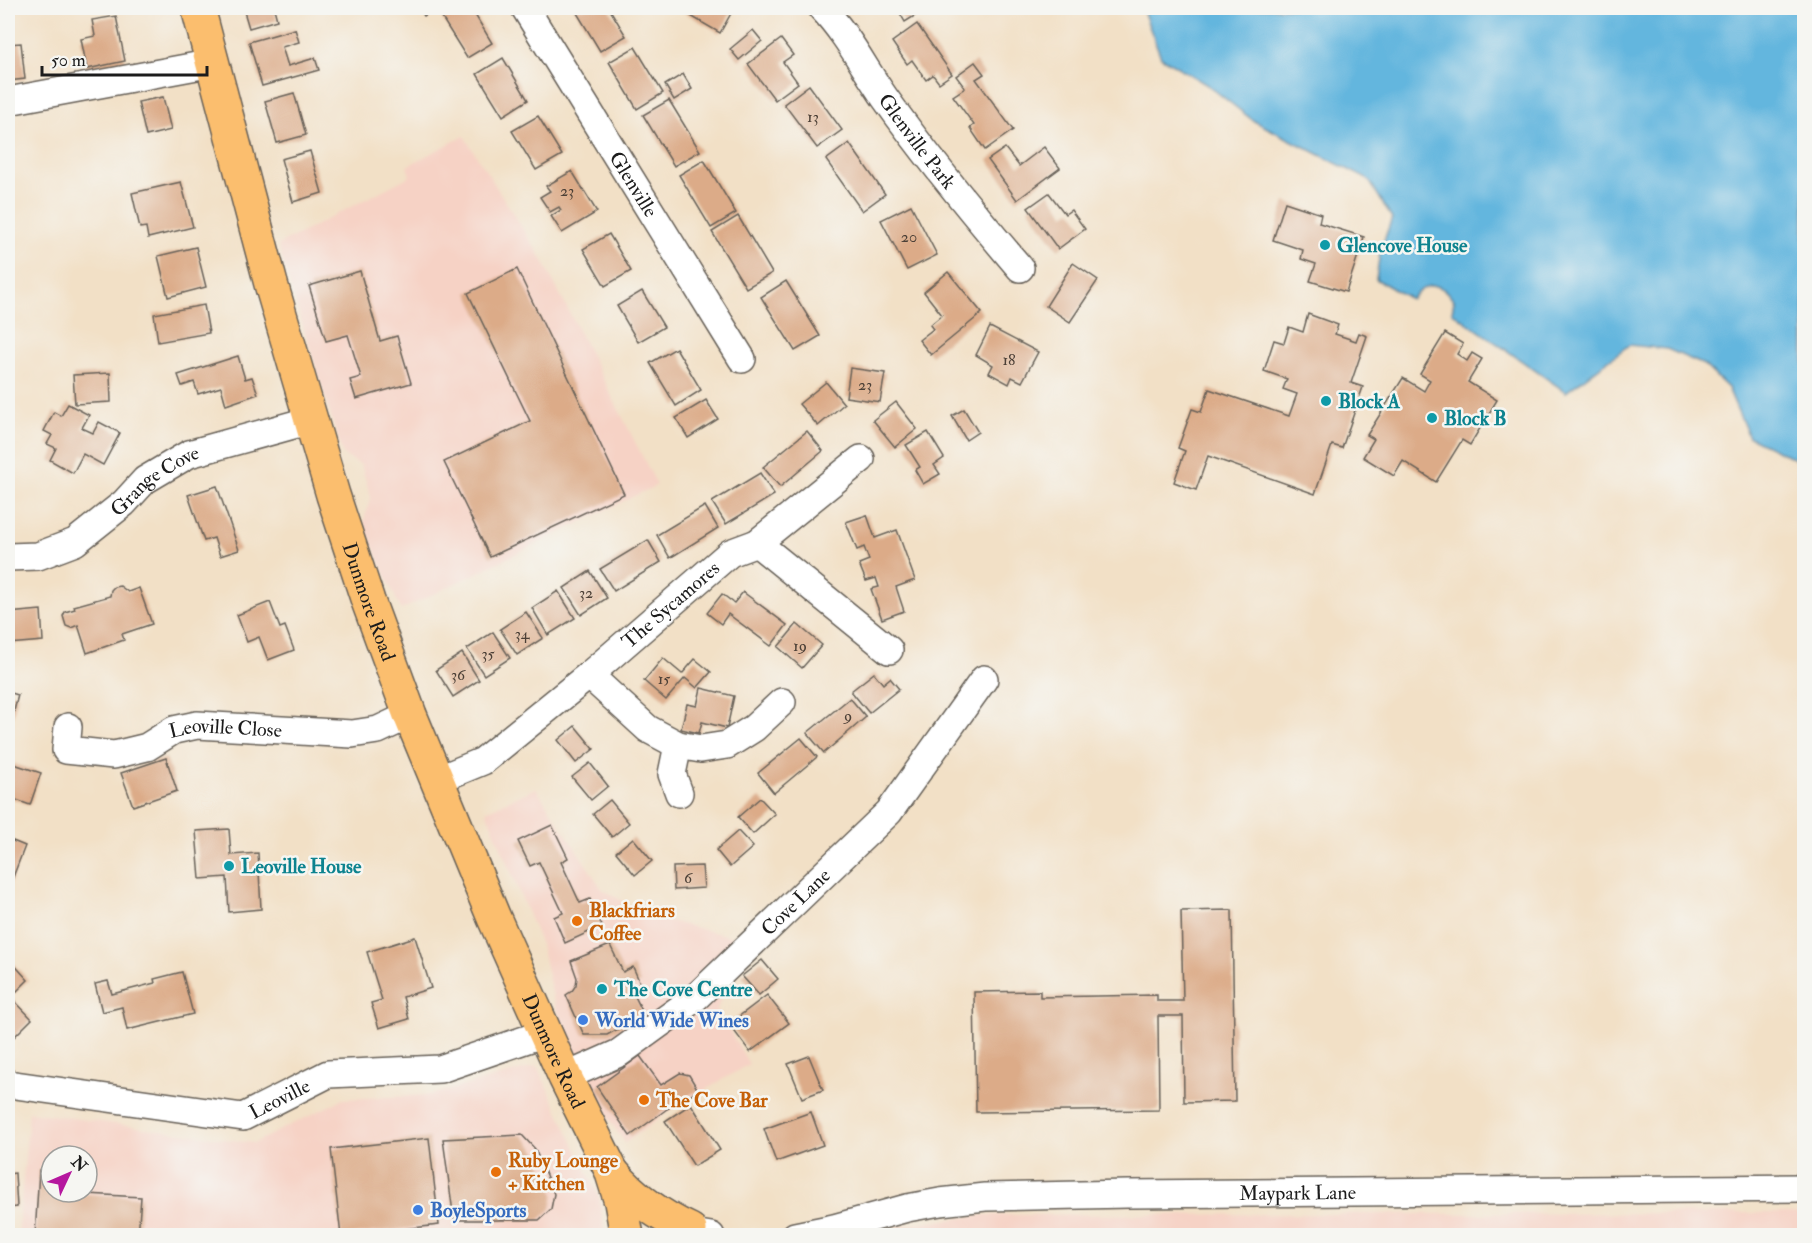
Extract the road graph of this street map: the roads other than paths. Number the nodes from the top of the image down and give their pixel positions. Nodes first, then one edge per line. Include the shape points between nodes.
1 (198, 8) edge
2 (525, 8) edge
3 (822, 8) edge
4 (213, 63) junction
5 (8, 101) edge
6 (1020, 268) dead end
7 (742, 359) dead end
8 (311, 420) junction
9 (861, 459) dead end
10 (757, 543) junction
11 (8, 557) edge
12 (889, 650) dead end
13 (589, 675) junction
14 (984, 679) dead end
15 (782, 702) dead end
16 (410, 715) junction
17 (68, 727) dead end
18 (678, 745) junction
19 (437, 780) junction
20 (679, 793) dead end
21 (545, 1033) junction
22 (565, 1077) junction
23 (8, 1084) edge
24 (611, 1170) junction
25 (1804, 1188) edge
26 (700, 1234) edge
27 (627, 1236) edge
28 (650, 1236) edge
29 (795, 1236) edge

1 - 4 main road, Dunmore Road
2 - 7 street, Glenville
3 - 6 street, Glenville Park via 933,164
4 - 5 street
4 - 8 main road, Dunmore Road
8 - 11 street, Grange Cove via 189,453 145,480 124,503 75,542 38,556
8 - 16 main road, Dunmore Road via 361,581
9 - 10 street, The Sycamores
10 - 12 street
10 - 13 street, The Sycamores via 730,553
13 - 18 street via 648,729
13 - 19 street, The Sycamores via 483,761
14 - 22 street, Cove Lane via 889,812 712,982 620,1053
15 - 18 street via 754,728 727,745 701,749
16 - 17 street, Leoville Close via 378,730 352,734 197,724 174,730 147,747 114,755 66,750
16 - 19 main road, Dunmore Road
18 - 20 street via 672,774
19 - 21 main road, Dunmore Road
21 - 22 main road, Dunmore Road
21 - 23 street, Leoville via 440,1069 328,1074 243,1118
22 - 24 main road, Dunmore Road
24 - 26 main road, Dunmore Road via 646,1204
24 - 27 main road, Dunmore Road
25 - 29 street, Maypark Lane via 994,1197 924,1205
26 - 28 main road via 670,1228

